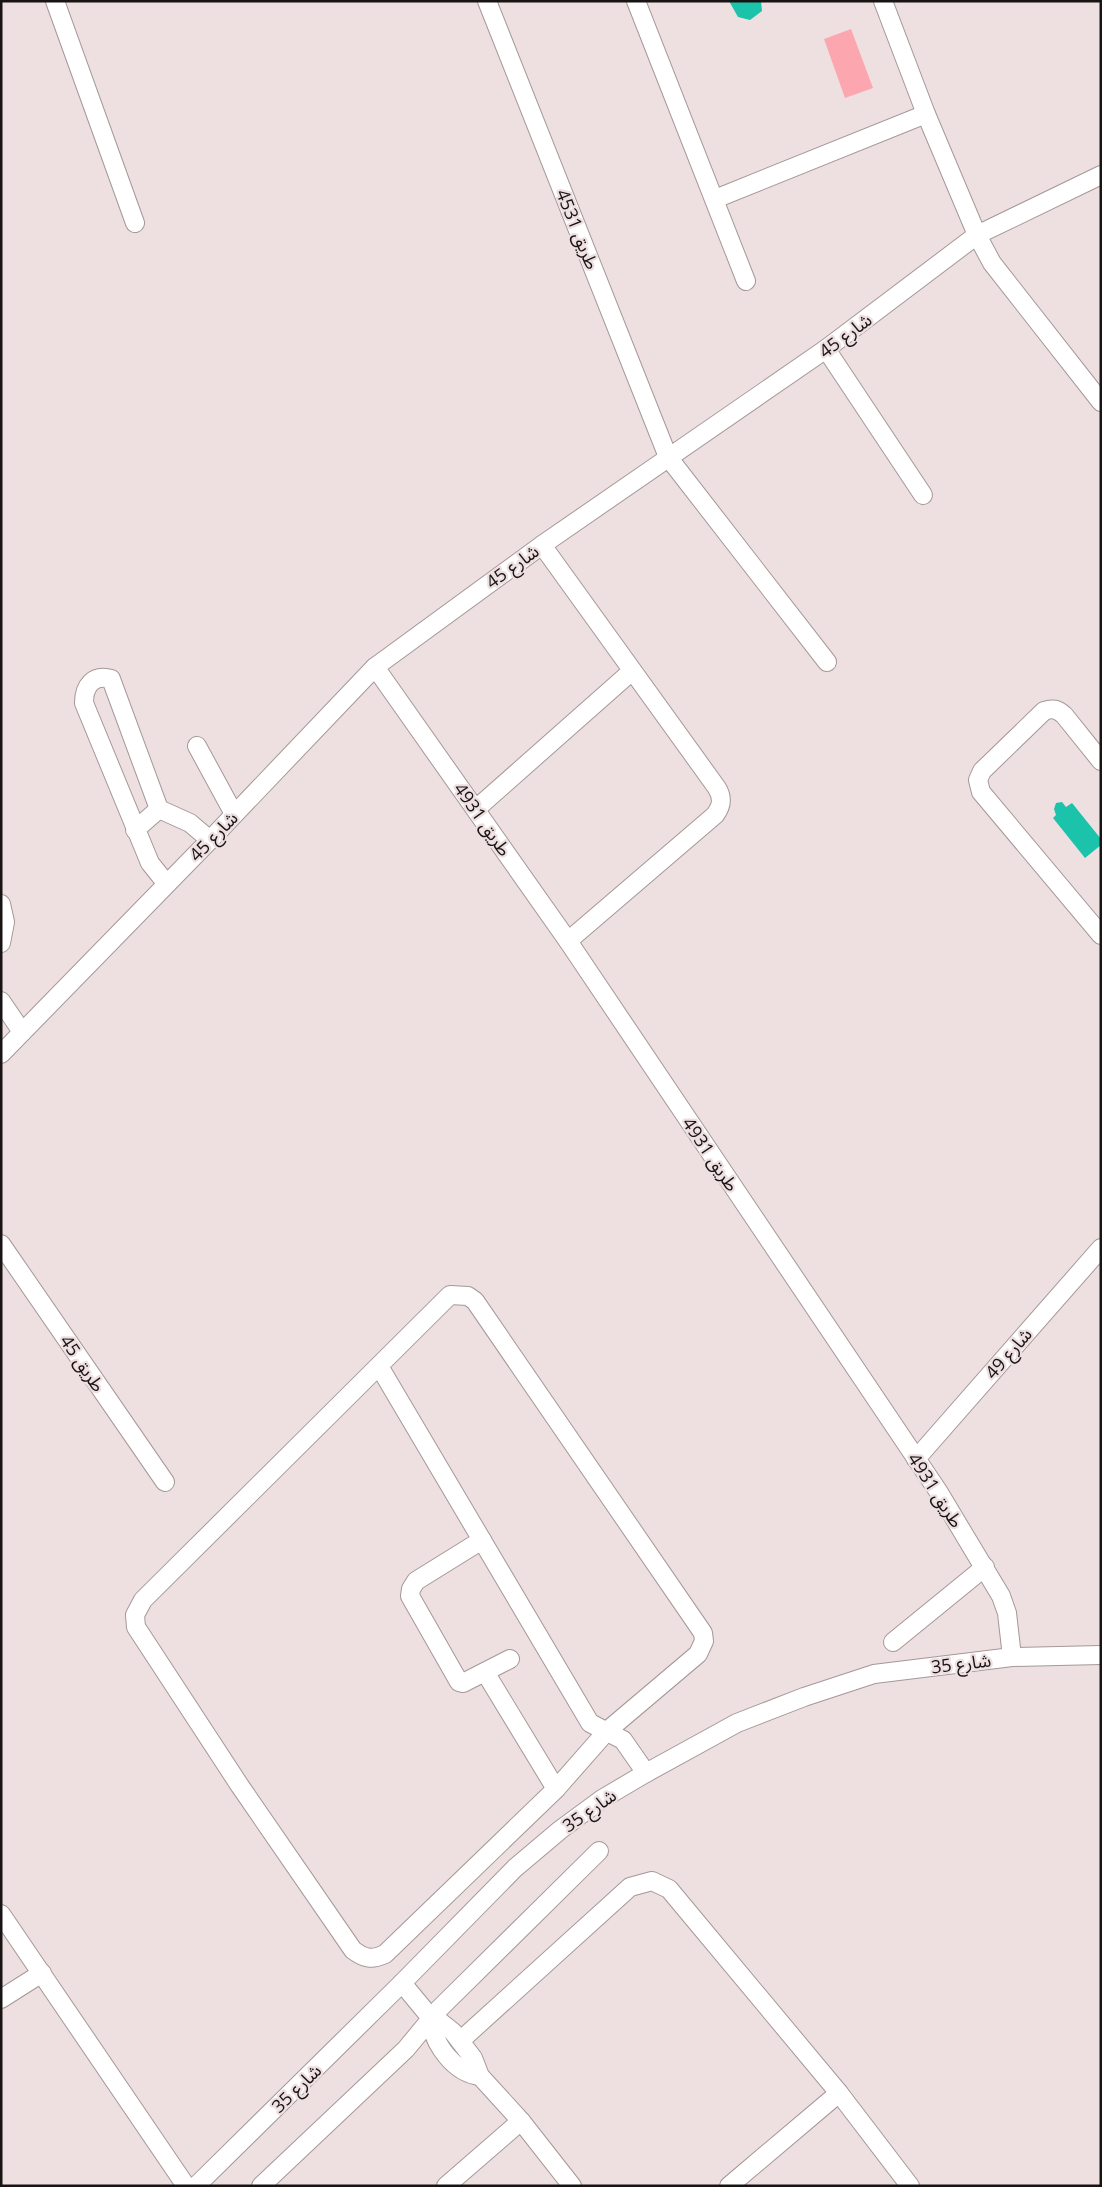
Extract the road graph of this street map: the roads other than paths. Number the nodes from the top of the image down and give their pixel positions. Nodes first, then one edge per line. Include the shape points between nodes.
1 (55, 1) edge
2 (487, 1) edge
3 (636, 1) edge
4 (883, 1) edge
5 (926, 114) junction
6 (1101, 175) edge
7 (715, 199) junction
8 (135, 223) dead end
9 (977, 235) junction
10 (746, 281) dead end
11 (826, 349) junction
12 (1101, 402) edge
13 (668, 457) junction
14 (923, 495) dead end
15 (542, 545) junction
16 (827, 662) dead end
17 (375, 667) junction
18 (632, 671) junction
19 (197, 746) dead end
20 (1101, 761) edge
21 (159, 809) junction
22 (476, 809) junction
23 (234, 814) junction
24 (135, 830) junction
25 (210, 840) junction
26 (166, 884) junction
27 (1, 904) edge
28 (1101, 935) edge
29 (568, 941) junction
30 (1, 943) edge
31 (1, 1001) edge
32 (22, 1032) junction
33 (1, 1054) edge
34 (1, 1244) edge
35 (1101, 1248) edge
36 (379, 1366) junction
37 (916, 1459) junction
38 (165, 1482) dead end
39 (482, 1540) junction
40 (985, 1567) junction
41 (893, 1642) dead end
42 (1101, 1655) edge
43 (1012, 1656) junction
44 (510, 1659) dead end
45 (485, 1672) junction
46 (607, 1731) junction
47 (646, 1773) junction
48 (556, 1789) junction
49 (600, 1850) dead end
50 (1, 1914) edge
51 (42, 1973) junction
52 (402, 1983) junction
53 (1, 1999) edge
54 (431, 2018) junction
55 (460, 2041) junction
56 (480, 2076) junction
57 (839, 2093) junction
58 (521, 2121) junction
59 (195, 2185) edge
60 (261, 2186) edge
61 (446, 2186) edge
62 (572, 2186) edge
63 (729, 2186) edge
64 (910, 2186) edge

1 - 8 street
2 - 13 street, طريق 4531
3 - 7 street
4 - 5 street
5 - 7 street
5 - 9 street
6 - 9 street, شارع 45
7 - 10 street
9 - 11 street, شارع 45
9 - 12 street via 992,263
11 - 13 street, شارع 45
11 - 14 street
13 - 15 street, شارع 45
13 - 16 street, طريق 4531
15 - 17 street, شارع 45
15 - 18 street
17 - 22 street, طريق 4931
17 - 23 street, شارع 45
18 - 22 street
18 - 29 street via 717,788 722,802 715,815
19 - 23 street
20 - 28 street via 1064,715 1058,709 1050,709 1044,711 982,771 978,780 981,792
21 - 24 street
21 - 24 street via 111,679 103,676 94,679 87,685 84,703
21 - 25 street via 190,823
22 - 29 street, طريق 4931
23 - 25 street, شارع 45
24 - 26 street via 150,863
25 - 26 street, شارع 45
26 - 32 street, شارع 45
27 - 30 street via 5,922
29 - 37 street, طريق 4931
31 - 32 street
32 - 33 street, شارع 45
34 - 38 street, طريق 45
35 - 37 street, شارع 49
36 - 39 street
36 - 46 street via 450,1296 468,1296 475,1301 703,1633 704,1641 698,1654
36 - 48 street via 143,1600 135,1615 136,1627 240,1786 353,1950 363,1958 374,1959 385,1954
37 - 40 street, طريق 4931
39 - 45 street via 416,1581 410,1596 459,1682
39 - 46 street via 590,1723
40 - 41 street
40 - 43 street, طريق 4931 via 1007,1613
42 - 43 street, شارع 35
43 - 47 street, شارع 35 via 874,1674 737,1723
44 - 45 street
45 - 48 street
46 - 47 street via 623,1740
46 - 48 street
47 - 52 street, شارع 35 via 602,1799 515,1868
49 - 54 street
50 - 51 street
51 - 53 street
51 - 59 street
52 - 54 street
52 - 59 street, شارع 35
54 - 55 street via 442,2022
54 - 56 street via 432,2032 438,2044 462,2070
54 - 60 street via 406,2048
55 - 56 street
55 - 57 street via 630,1887 652,1881 669,1889
56 - 58 street
57 - 63 street
57 - 64 street
58 - 61 street
58 - 62 street

